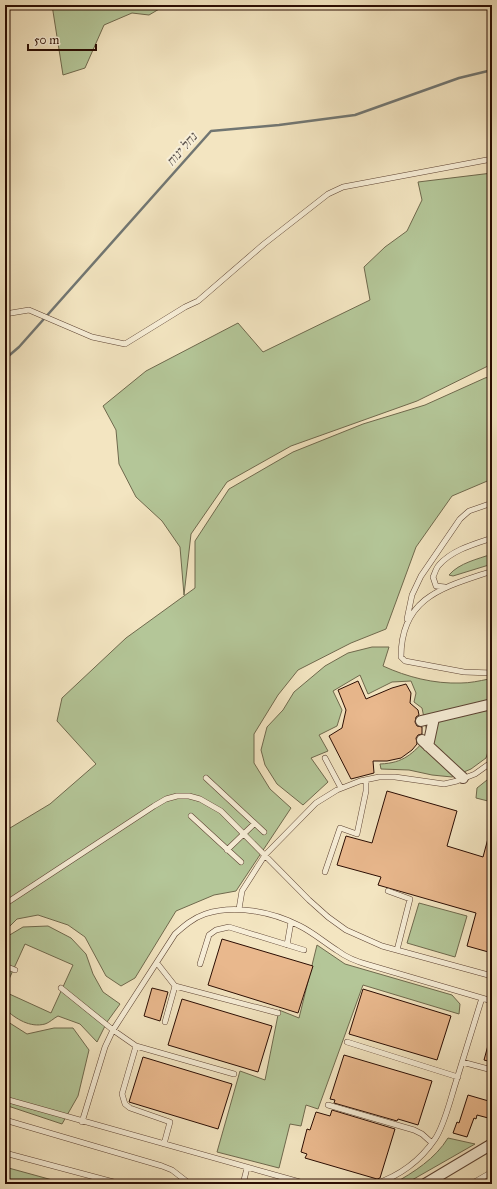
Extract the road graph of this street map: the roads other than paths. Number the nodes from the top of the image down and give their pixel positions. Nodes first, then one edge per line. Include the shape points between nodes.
1 (492, 160) edge
2 (5, 314) edge
3 (492, 503) edge
4 (492, 538) edge
5 (492, 571) edge
6 (446, 587) junction
7 (405, 625) junction
8 (492, 673) edge
9 (492, 704) edge
10 (434, 718) junction
11 (421, 721) dead end
12 (325, 758) dead end
13 (492, 759) edge
14 (206, 778) dead end
15 (463, 778) junction
16 (366, 780) junction
17 (341, 788) junction
18 (191, 816) dead end
19 (254, 824) junction
20 (264, 832) dead end
21 (244, 834) junction
22 (227, 850) junction
23 (265, 855) junction
24 (241, 862) dead end
25 (325, 872) dead end
26 (388, 891) dead end
27 (5, 904) edge
28 (239, 909) junction
29 (291, 922) junction
30 (288, 945) junction
31 (304, 950) dead end
32 (397, 950) junction
33 (157, 963) junction
34 (200, 964) dead end
35 (5, 966) edge
36 (15, 970) dead end
37 (492, 976) edge
38 (175, 986) junction
39 (61, 988) dead end
40 (482, 998) junction
41 (492, 1001) edge
42 (278, 1013) dead end
43 (165, 1022) dead end
44 (113, 1030) junction
45 (347, 1042) dead end
46 (136, 1046) junction
47 (462, 1062) junction
48 (492, 1070) edge
49 (234, 1074) dead end
50 (458, 1077) junction
51 (5, 1100) edge
52 (328, 1105) dead end
53 (5, 1120) edge
54 (82, 1122) junction
55 (432, 1143) junction
56 (164, 1144) junction
57 (492, 1144) edge
58 (5, 1153) edge
59 (247, 1168) junction
60 (492, 1172) edge
61 (121, 1184) edge
62 (190, 1184) edge
63 (243, 1184) edge
64 (307, 1184) edge
65 (375, 1184) edge
66 (425, 1184) edge
67 (471, 1184) edge

1 - 2 lane via 343,187 328,194 264,244 198,301 124,344 92,337 30,310
3 - 7 lane via 469,511 460,519 421,576 412,595
4 - 6 lane via 451,555 438,566 433,577 436,586
5 - 6 lane
6 - 7 lane via 422,602
7 - 8 lane via 401,646 401,657 404,661 464,672
9 - 10 street
10 - 11 street
10 - 15 street via 425,743
12 - 17 lane
13 - 15 lane via 475,774
14 - 19 lane
15 - 16 lane via 444,784 395,777
16 - 17 lane
16 - 25 lane via 357,834 340,828
17 - 23 lane via 316,803
18 - 22 lane
19 - 20 lane
19 - 21 lane
21 - 22 lane
21 - 23 lane
21 - 27 lane via 221,811 200,799 177,796 166,799
22 - 24 lane
23 - 28 lane via 242,891
23 - 32 lane via 328,917 346,930
26 - 32 lane via 410,899
28 - 29 lane
28 - 33 lane via 204,914 189,922 175,934
29 - 30 lane
29 - 40 lane via 318,936 353,960
30 - 31 lane
30 - 34 lane via 229,927 216,930 209,935
32 - 37 lane
33 - 38 lane
33 - 44 lane
35 - 36 lane
38 - 42 lane
38 - 43 lane
39 - 44 lane
40 - 41 lane
40 - 47 lane
44 - 46 lane
44 - 54 lane via 105,1047
45 - 50 lane
46 - 49 lane
46 - 56 lane via 122,1094 125,1104 130,1108 170,1122
47 - 48 lane
47 - 50 lane
50 - 55 lane via 448,1110
51 - 54 lane
52 - 55 lane via 414,1130
53 - 62 lane via 162,1166 172,1170
54 - 56 lane
55 - 65 lane via 406,1169 390,1179
56 - 59 lane
57 - 66 street
58 - 61 lane
59 - 63 lane
59 - 64 lane
60 - 67 lane

